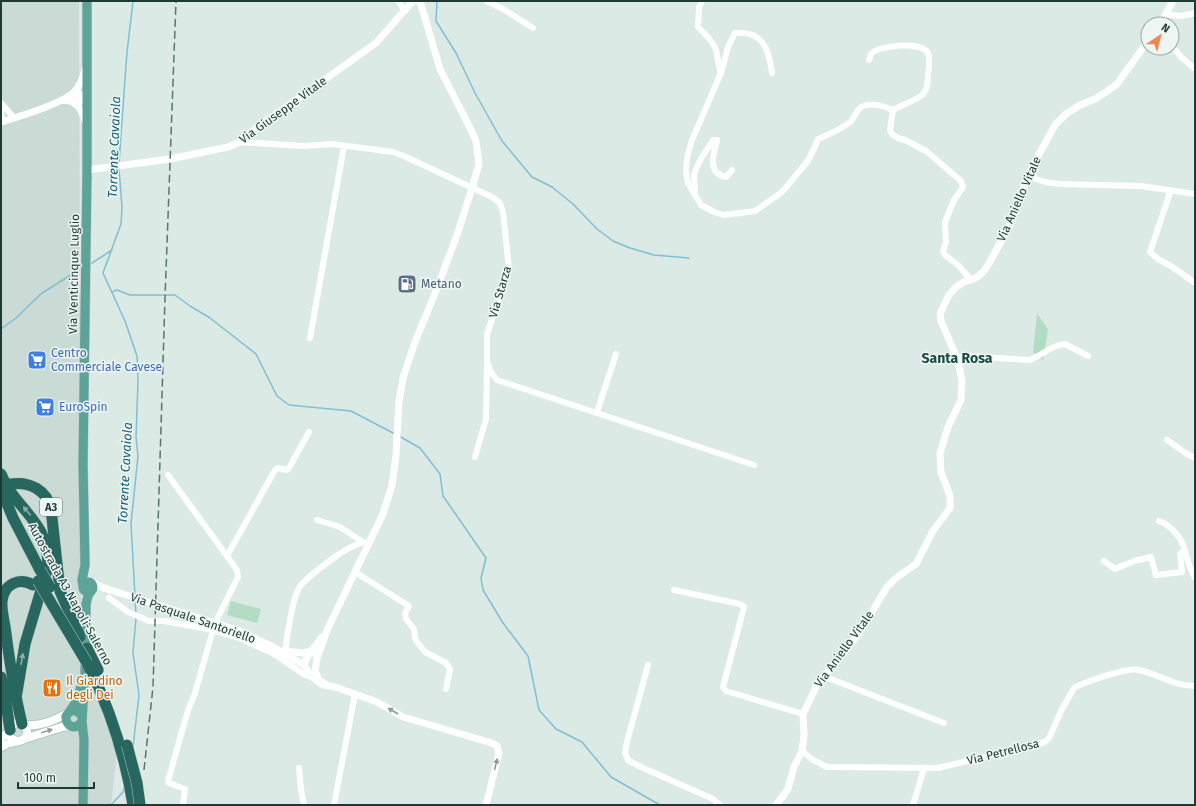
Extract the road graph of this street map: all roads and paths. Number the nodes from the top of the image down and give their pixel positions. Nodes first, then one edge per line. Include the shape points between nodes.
1 (87, 1) edge
2 (398, 1) edge
3 (420, 1) edge
4 (425, 1) edge
5 (487, 1) edge
6 (702, 1) edge
7 (1173, 1) edge
8 (410, 5) edge
9 (1195, 13) edge
10 (1166, 14) joint
11 (425, 19) junction
12 (533, 28) dead end
13 (1140, 52) edge
14 (1180, 56) edge
15 (869, 60) dead end
16 (87, 64) junction
17 (1195, 69) edge
18 (721, 73) junction
19 (772, 73) dead end
20 (72, 94) junction
21 (87, 99) junction
22 (63, 100) junction
23 (71, 102) junction
24 (1, 103) edge
25 (893, 110) junction
26 (1, 112) edge
27 (14, 118) junction
28 (2, 122) edge
29 (87, 123) junction
30 (240, 142) junction
31 (344, 146) junction
32 (87, 170) junction
33 (732, 170) dead end
34 (1030, 171) junction
35 (472, 188) junction
36 (1171, 190) junction
37 (694, 194) junction
38 (1195, 194) edge
39 (971, 280) junction
40 (1195, 283) edge
41 (310, 338) dead end
42 (616, 354) dead end
43 (1088, 356) dead end
44 (957, 358) junction
45 (487, 361) junction
46 (597, 412) junction
47 (309, 432) dead end
48 (1167, 440) dead end
49 (475, 456) dead end
50 (1195, 458) edge
51 (754, 465) dead end
52 (1, 474) edge
53 (168, 475) dead end
54 (6, 487) edge
55 (1, 508) edge
56 (317, 520) dead end
57 (1159, 520) dead end
58 (366, 543) junction
59 (1185, 551) junction
60 (227, 556) junction
61 (1104, 562) dead end
62 (355, 572) junction
63 (1195, 578) edge
64 (37, 579) junction
65 (88, 587) junction
66 (674, 590) dead end
67 (109, 598) dead end
68 (328, 628) junction
69 (213, 630) junction
70 (80, 637) junction
71 (1, 642) edge
72 (283, 651) junction
73 (310, 651) junction
74 (317, 658) junction
75 (304, 665) junction
76 (648, 665) dead end
77 (298, 671) junction
78 (313, 674) junction
79 (823, 676) junction
80 (1, 677) edge
81 (1195, 686) edge
82 (446, 688) dead end
83 (4, 689) junction
84 (355, 694) junction
85 (16, 698) junction
86 (69, 712) junction
87 (803, 714) junction
88 (82, 719) junction
89 (944, 723) dead end
90 (23, 725) junction
91 (70, 726) junction
92 (9, 731) junction
93 (1, 738) edge
94 (21, 740) junction
95 (1, 747) edge
96 (124, 747) junction
97 (802, 751) junction
98 (83, 753) junction
99 (299, 768) dead end
100 (924, 768) junction
101 (486, 804) edge
102 (83, 805) edge
103 (133, 805) edge
104 (140, 805) edge
105 (183, 805) edge
106 (304, 805) edge
107 (334, 805) edge
108 (720, 805) edge
109 (776, 805) edge
110 (913, 805) edge

1 - 16 main road, Via Venticinque Luglio
2 - 8 street
3 - 11 street
4 - 11 street
5 - 12 street
6 - 18 street via 699,7 698,27 710,38 716,49
7 - 10 street
8 - 11 street via 418,8
8 - 30 street, Via Giuseppe Vitale via 376,43
9 - 10 street via 1181,16
11 - 35 street via 440,69 476,141 479,164
13 - 34 street, Via Aniello Vitale via 1117,84 1060,119
14 - 17 street
15 - 25 street via 871,54 876,51 898,46 918,46 928,53 928,81 924,93
16 - 20 street via 80,83
16 - 21 main road, Via Venticinque Luglio
18 - 19 street via 728,47 735,34 742,32 761,40
18 - 37 street via 692,140 687,158 688,183
20 - 21 street via 83,95
20 - 22 street
21 - 23 street
21 - 29 main road, Via Venticinque Luglio
22 - 23 street
22 - 27 street
23 - 29 street via 79,107
24 - 27 street
25 - 37 street via 886,106 871,104 860,107 851,121 818,139 807,162 788,186 755,211 724,215 702,205
25 - 39 street via 890,130 892,134 926,151 961,181 963,187 954,200 946,222 946,242 943,251
26 - 28 street
27 - 28 street
29 - 32 main road, Via Venticinque Luglio
30 - 31 street, Via Starza
30 - 32 street, Via Giuseppe Vitale via 196,154
31 - 35 street, Via Starza via 393,152
31 - 41 street
32 - 65 main road, Via Venticinque Luglio via 83,464 84,571
33 - 37 street via 726,177 720,176 714,170 711,160 717,140 713,140 695,171
34 - 36 street via 1036,179 1059,184 1141,186
34 - 39 street, Via Aniello Vitale via 1010,225 988,265
35 - 45 street, Via Starza via 500,203 506,231 509,268 487,334
35 - 58 street via 436,291 409,357 399,401 394,466 388,500
36 - 38 street
36 - 40 street via 1150,252
39 - 44 street, Via Aniello Vitale via 956,287 940,314
42 - 46 street
43 - 44 street via 1065,344 1052,347 1029,360 966,356
44 - 79 street, Via Aniello Vitale via 962,380 961,400 948,427 940,453 941,472 950,496 950,508 933,531 916,564 887,586 858,634
45 - 46 street, Via Starza via 497,380
45 - 49 street via 486,419
46 - 51 street, Via Starza
47 - 60 street via 289,468 275,470
48 - 50 street
85 -> 52 highway via 25,644 48,561 47,547 40,529 8,488
53 - 60 street
54 - 64 highway, Autostrada A3 Napoli-Salerno / A3 via 13,518
54 - 70 highway, A3 via 18,483 32,486 48,501 60,591
55 - 64 highway, Autostrada A3 Napoli-Salerno / A3
56 - 58 street via 340,527
57 - 59 street via 1170,526
58 - 62 street
58 - 72 street via 349,548 300,586
59 - 61 street via 1180,554 1182,572 1176,573 1156,575 1151,557 1115,569
59 - 63 street
60 - 69 street via 237,570 238,577
62 - 68 street
62 - 82 street via 409,606 405,613 406,619 414,629 414,638 425,652 446,663 450,670
64 - 70 highway, Autostrada A3 Napoli-Salerno / A3, bridge
64 - 85 highway via 16,582 5,590 2,600
64 - 96 highway, Autostrada A3 Napoli-Salerno / A3, bridge via 43,597 82,654 96,680
65 - 72 street, Via Pasquale Santoriello, bridge via 95,584 238,630
65 - 86 main road, Via Venticinque Luglio via 80,696
65 - 88 main road
66 - 87 street via 744,607 724,687 726,691
67 - 69 street via 149,621 164,621
68 - 73 street
68 - 74 street
69 - 77 street via 260,647
69 - 105 street via 168,781 185,789
70 - 96 highway, Autostrada A3 Napoli-Salerno / A3 via 97,667 118,715
71 - 83 highway via 5,667
72 - 73 street
72 - 75 street, Via Pasquale Santoriello
73 - 74 street
73 - 75 street
74 - 75 street
74 - 78 street
75 - 77 street
75 - 78 street
76 - 108 street via 627,742 625,753 628,760 713,799
77 - 78 street via 305,675
78 - 84 street via 327,685
79 - 87 street, Via Aniello Vitale
79 - 89 street
80 - 83 highway
81 - 100 street, Via Petrellosa via 1179,684 1140,670 1118,672 1074,688 1045,742 948,766
83 - 92 highway
101 -> 84 street via 499,753 497,746 403,717 377,702
84 - 107 street
85 - 90 highway
86 - 88 main road via 77,711
86 - 90 main road via 46,724
86 - 91 main road via 66,722
87 - 97 street
88 - 91 main road via 76,727
88 - 98 main road
90 - 92 main road via 16,724
90 - 94 main road via 27,733
94 -> 91 main road
91 - 98 main road via 80,735
92 - 93 main road
92 - 94 main road via 13,740
94 - 95 main road
96 - 103 highway, Autostrada A3 Napoli-Salerno / A3
96 - 104 highway, Autostrada A3 Napoli-Salerno / A3, bridge via 137,783
97 - 100 street, Via Petrellosa via 827,767
97 - 109 street via 788,789
98 - 102 main road
99 - 106 street
100 - 110 street

